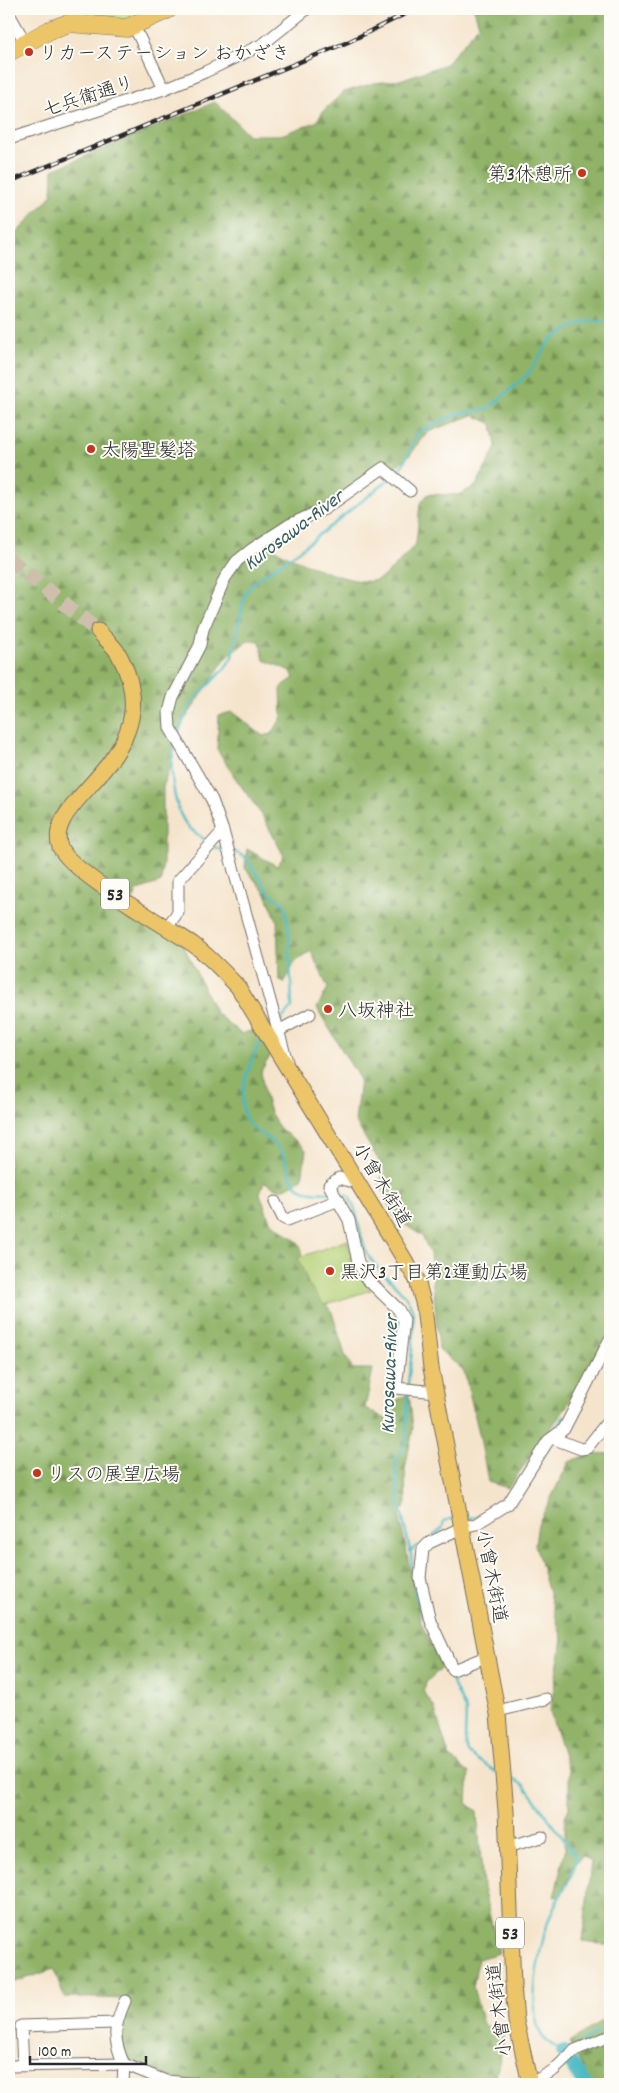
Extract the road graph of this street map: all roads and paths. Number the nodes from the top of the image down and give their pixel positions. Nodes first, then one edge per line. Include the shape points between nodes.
1 (169, 9) edge
2 (307, 9) edge
3 (9, 14) edge
4 (134, 26) junction
5 (25, 42) junction
6 (9, 52) edge
7 (164, 89) junction
8 (9, 139) edge
9 (410, 491) dead end
10 (98, 631) tunnel mouth
11 (224, 831) junction
12 (167, 927) junction
13 (310, 1014) dead end
14 (273, 1027) junction
15 (360, 1184) junction
16 (339, 1199) junction
17 (275, 1202) dead end
18 (610, 1339) edge
19 (436, 1392) junction
20 (608, 1421) dead end
21 (552, 1438) junction
22 (462, 1521) junction
23 (488, 1656) junction
24 (546, 1699) dead end
25 (498, 1710) junction
26 (542, 1837) dead end
27 (506, 1847) junction
28 (124, 2001) dead end
29 (115, 2023) junction
30 (610, 2036) edge
31 (124, 2064) junction
32 (9, 2066) edge
33 (23, 2066) junction
34 (166, 2083) edge
35 (123, 2084) edge
36 (201, 2084) edge
37 (530, 2084) edge

1 - 4 highway
2 - 7 street, 七兵衛通り via 263,44
3 - 5 street
4 - 5 highway via 112,28 69,23
4 - 7 street
5 - 6 highway
7 - 8 street, 七兵衛通り
9 - 11 street via 383,468 326,508 289,525 252,548 225,578 203,629 200,645 173,697 169,712 170,728 212,800
10 - 12 main road, 小曾木街道 / 53 via 117,652 127,673 131,696 129,728 112,761 64,815 58,836 61,848 82,870
11 - 12 street via 178,881 178,912
11 - 14 street
12 - 14 main road, 小曾木街道 / 53 via 221,969
13 - 14 street
14 - 15 main road, 小曾木街道 / 53 via 289,1068
15 - 16 street via 339,1178 332,1181 329,1185
15 - 19 main road, 小曾木街道 / 53 via 417,1280 424,1306
16 - 17 street via 287,1220
16 - 19 street via 350,1220 361,1270 371,1285 398,1309 404,1320 396,1388
18 - 21 street via 564,1429
19 - 22 main road, 小曾木街道 / 53
20 - 21 street via 587,1448 581,1449
21 - 22 street via 508,1504 476,1524
22 - 23 main road, 小曾木街道 / 53
22 - 23 street via 422,1549 420,1578 430,1620 453,1670
23 - 25 main road, 小曾木街道 / 53
24 - 25 street
25 - 27 main road, 小曾木街道 / 53
26 - 27 street
27 - 37 main road, 小曾木街道 / 53 via 516,2021
28 - 29 street
29 - 31 street via 117,2046
29 - 33 street via 21,2026
30 - 37 street via 575,2050 554,2070
31 - 33 street
31 - 34 street
31 - 35 street
32 - 33 street
34 - 36 street

